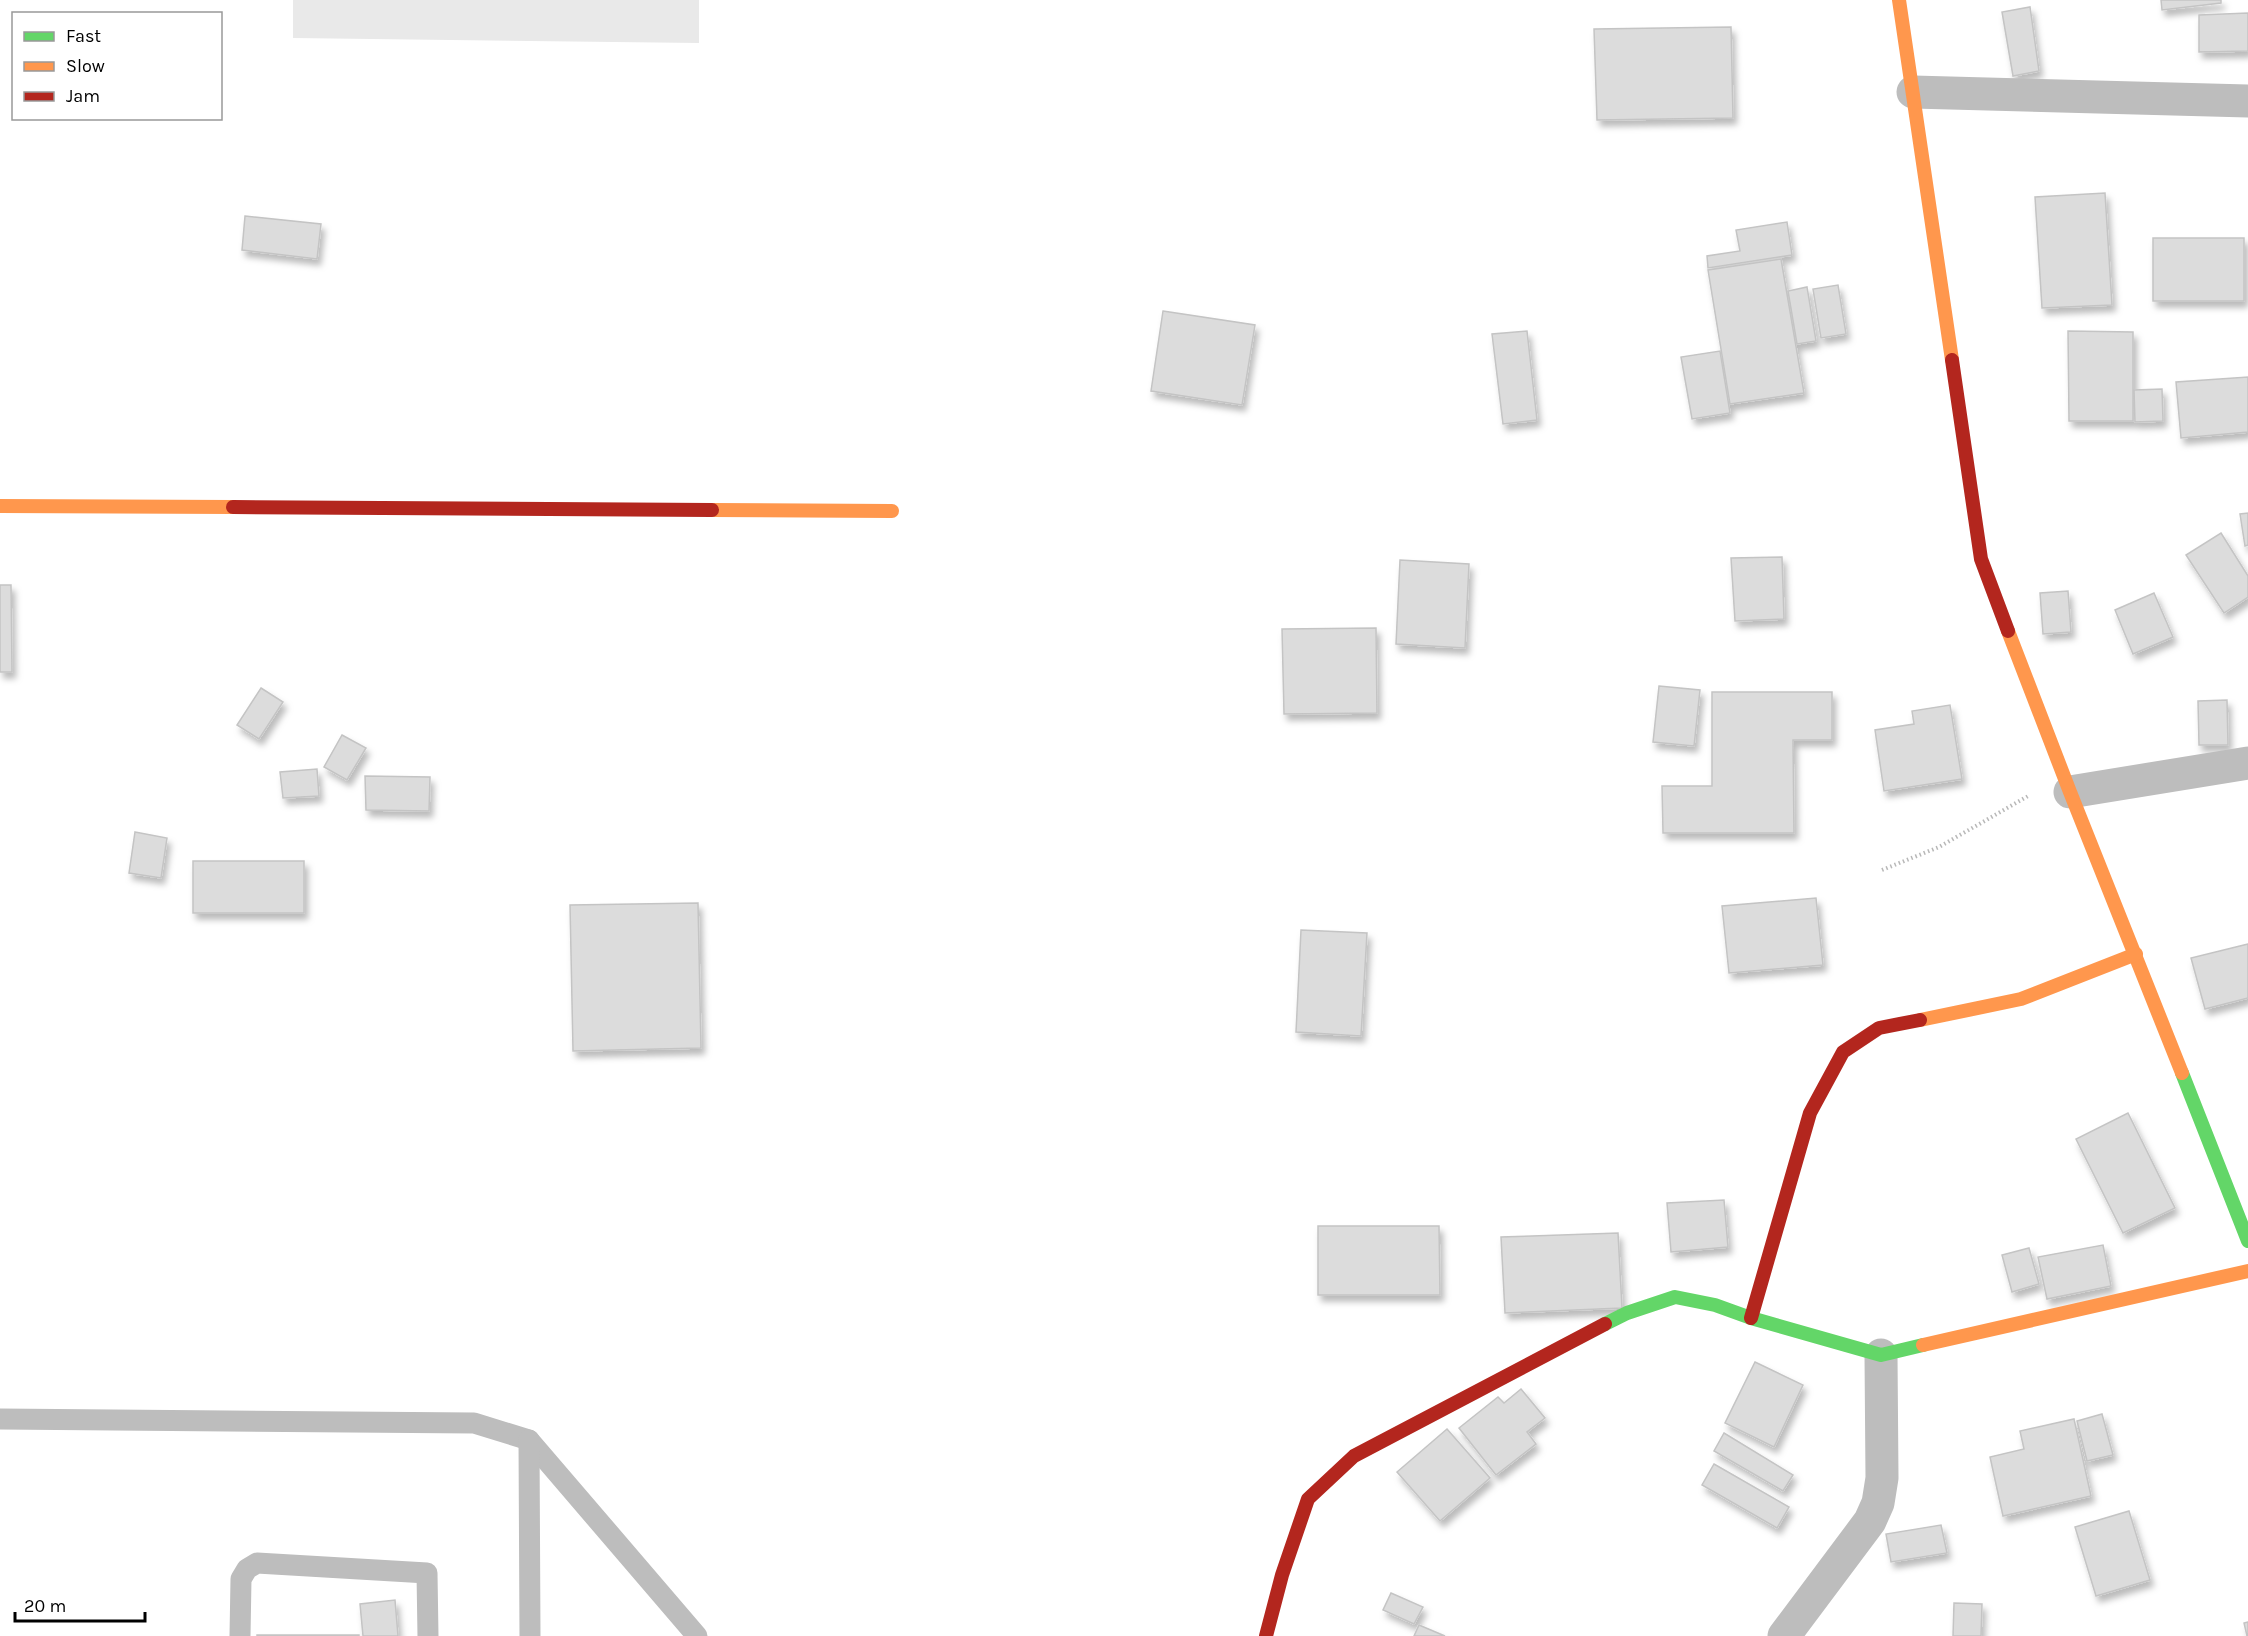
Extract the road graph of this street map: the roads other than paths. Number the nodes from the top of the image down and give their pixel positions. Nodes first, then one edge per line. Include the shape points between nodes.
1 (1899, 0) edge
2 (1913, 92) junction
3 (2248, 101) edge
4 (0, 506) edge
5 (892, 511) dead end
6 (2248, 763) edge
7 (2070, 792) junction
8 (2136, 954) junction
9 (2248, 1241) edge
10 (2248, 1271) edge
11 (1750, 1318) junction
12 (1881, 1355) junction
13 (0, 1419) edge
14 (529, 1440) junction
15 (240, 1636) edge
16 (428, 1636) edge
17 (530, 1636) edge
18 (697, 1636) edge
19 (1266, 1636) edge
20 (1784, 1636) edge

1 - 2 street
2 - 3 street
2 - 7 street via 1981,559
4 - 5 street
6 - 7 street
7 - 8 street
8 - 9 street
8 - 11 street via 2021,999 1879,1028 1843,1052 1810,1113
10 - 12 street
11 - 12 street
11 - 19 street via 1715,1305 1675,1297 1627,1313 1354,1456 1308,1499
12 - 20 street via 1882,1478 1878,1503 1870,1521
13 - 14 lane via 474,1423
14 - 17 lane
14 - 18 lane
15 - 16 lane via 241,1579 257,1563 427,1574

